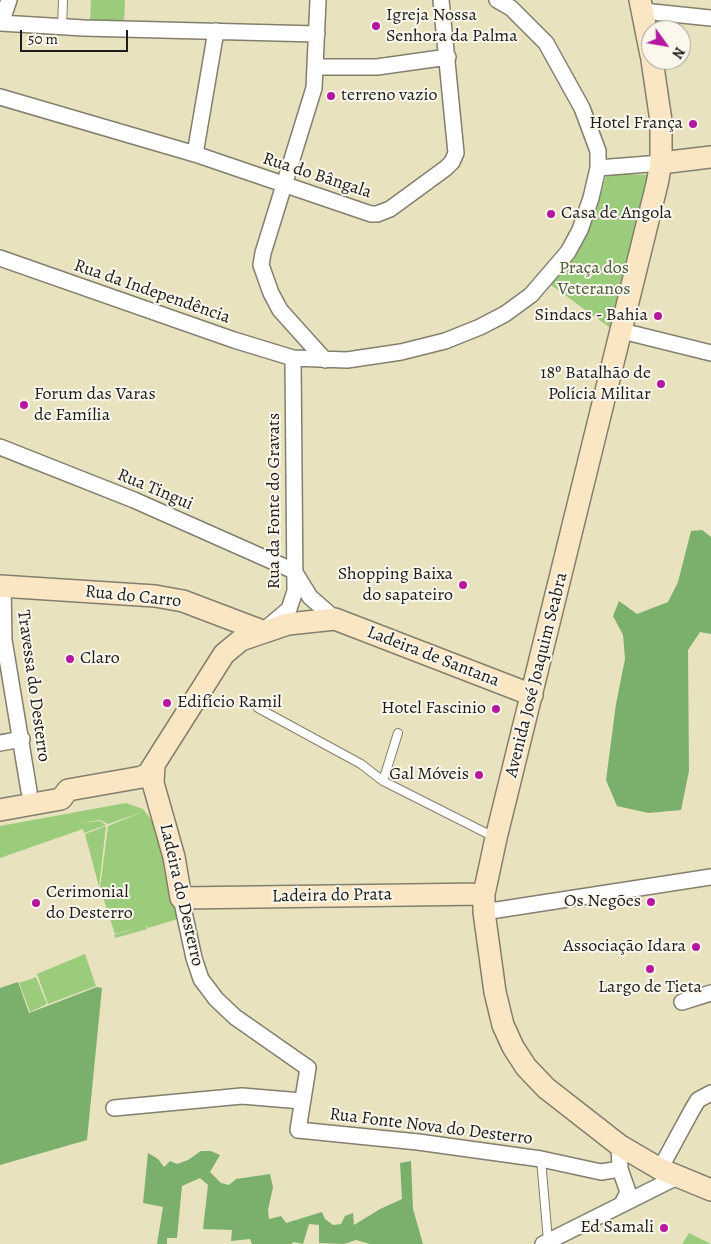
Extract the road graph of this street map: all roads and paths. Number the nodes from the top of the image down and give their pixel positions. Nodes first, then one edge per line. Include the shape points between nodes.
1 (9, 0) edge
2 (63, 0) edge
3 (318, 0) edge
4 (441, 0) edge
5 (497, 0) edge
6 (642, 6) edge
7 (711, 18) edge
8 (645, 20) edge
9 (1, 23) edge
10 (62, 27) junction
11 (216, 31) junction
12 (317, 34) junction
13 (448, 57) junction
14 (316, 67) junction
15 (653, 70) edge
16 (0, 97) edge
17 (195, 154) junction
18 (711, 157) edge
19 (661, 163) junction
20 (598, 168) junction
21 (285, 185) junction
22 (0, 258) edge
23 (622, 331) junction
24 (711, 353) edge
25 (293, 358) junction
26 (325, 360) junction
27 (0, 447) edge
28 (294, 571) junction
29 (2, 586) edge
30 (219, 614) junction
31 (335, 619) junction
32 (262, 631) junction
33 (224, 654) junction
34 (532, 695) junction
35 (258, 708) dead end
36 (398, 733) dead end
37 (22, 739) junction
38 (0, 743) edge
39 (154, 766) junction
40 (134, 779) junction
41 (383, 781) junction
42 (68, 790) junction
43 (29, 791) junction
44 (155, 792) junction
45 (0, 796) edge
46 (0, 810) edge
47 (496, 838) junction
48 (711, 877) edge
49 (181, 898) junction
50 (484, 903) junction
51 (711, 993) edge
52 (682, 1002) dead end
53 (308, 1068) joint
54 (711, 1093) edge
55 (302, 1101) junction
56 (114, 1108) dead end
57 (619, 1145) junction
58 (541, 1159) junction
59 (620, 1169) junction
60 (668, 1173) junction
61 (711, 1190) edge
62 (622, 1204) junction
63 (546, 1243) edge

1 - 9 street
2 - 10 lane
3 - 12 street
4 - 13 street, Rua do Bângala
5 - 20 street, Rua da Independência via 510,8 546,43 582,108 598,151
6 - 7 street
6 - 8 street
9 - 10 street
10 - 11 street
11 - 12 street
11 - 17 street
12 - 14 street
13 - 14 street via 376,67
13 - 21 street, Rua do Bângala via 457,143 452,162 446,168 390,209 377,214
14 - 21 street via 310,106
15 - 19 street, Avenida José Joaquim Seabra via 661,121
16 - 17 street, Rua do Bângala
17 - 21 street, Rua do Bângala
18 - 19 street
19 - 20 street
19 - 23 street, Avenida José Joaquim Seabra
20 - 26 street, Rua da Independência via 580,230 568,252 531,295 505,314 446,341 365,358
21 - 26 street via 261,265 280,310
22 - 25 street, Rua da Independência
23 - 24 street
23 - 34 street, Avenida José Joaquim Seabra
25 - 26 street, Rua da Independência
25 - 28 street, Rua da Fonte do Gravats
27 - 28 street, Rua Tingui via 134,500
28 - 31 street, Ladeira de Santana via 310,596
28 - 32 street, Rua da Fonte do Gravats via 295,591 289,609
29 - 30 street, Rua do Carro via 155,596 183,601
29 - 37 street, Travessa do Desterro via 4,640
30 - 32 street, Rua do Carro
30 - 33 street via 226,631
31 - 32 street, Ladeira de Santana via 288,624
31 - 34 street, Ladeira de Santana
32 - 33 street, Ladeira de Santana via 241,640
33 - 39 street
34 - 47 street, Avenida José Joaquim Seabra
35 - 41 lane via 360,764
36 - 41 lane
37 - 38 street
37 - 43 street, Travessa do Desterro
39 - 40 street via 148,774
39 - 44 street, Ladeira do Desterro
40 - 42 street
40 - 44 street
41 - 47 lane
42 - 43 street via 59,785
42 - 46 street via 61,799
43 - 45 street
44 - 49 street, Ladeira do Desterro via 174,857
47 - 50 street, Avenida José Joaquim Seabra
48 - 50 street
49 - 50 street, Ladeira do Prata
49 - 53 street, Ladeira do Desterro via 201,979 235,1016
50 - 57 street, Avenida José Joaquim Seabra via 495,992 503,1025 513,1047 546,1088
51 - 52 street
53 - 55 street, Rua Fonte Nova do Desterro
54 - 60 street via 698,1100 692,1110
55 - 56 street via 242,1096
55 - 58 street, Rua Fonte Nova do Desterro via 298,1130
57 - 59 street
57 - 60 street, Avenida José Joaquim Seabra
58 - 59 street, Rua Fonte Nova do Desterro via 601,1172
58 - 63 lane
59 - 62 street via 628,1192
60 - 61 street, Avenida José Joaquim Seabra
60 - 62 street
62 - 63 street

